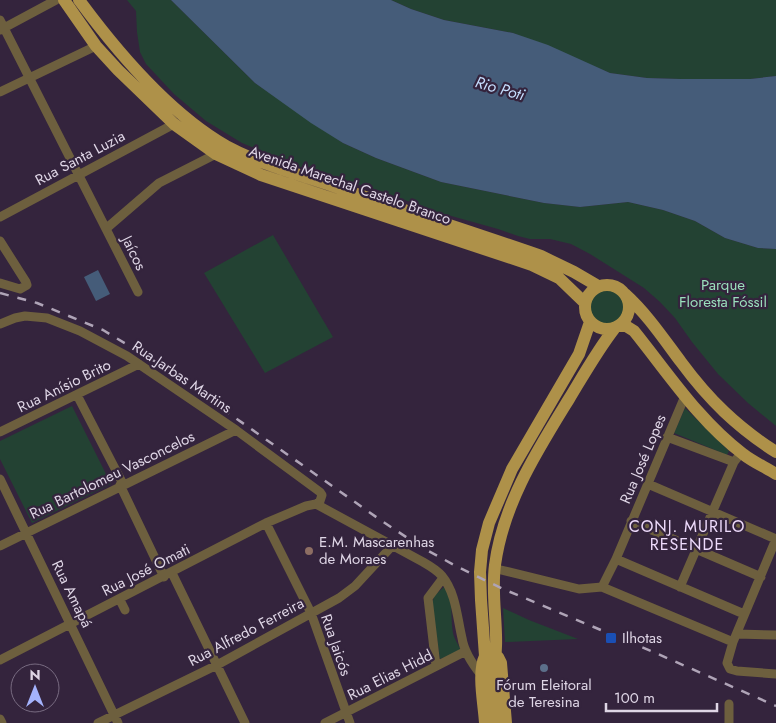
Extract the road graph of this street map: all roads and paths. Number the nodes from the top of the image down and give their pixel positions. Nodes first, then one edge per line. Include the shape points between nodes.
1 (56, 0) edge
2 (64, 0) edge
3 (79, 0) edge
4 (0, 20) edge
5 (3, 29) edge
6 (96, 46) junction
7 (29, 77) junction
8 (0, 92) edge
9 (174, 124) junction
10 (216, 154) junction
11 (77, 174) junction
12 (367, 204) junction
13 (0, 216) edge
14 (105, 226) junction
15 (0, 241) edge
16 (479, 241) junction
17 (0, 283) edge
18 (598, 286) junction
19 (138, 292) dead end
20 (625, 294) junction
21 (585, 303) junction
22 (590, 322) junction
23 (0, 324) edge
24 (617, 327) junction
25 (139, 364) junction
26 (77, 395) junction
27 (685, 396) junction
28 (236, 430) junction
29 (0, 432) edge
30 (667, 438) junction
31 (776, 452) edge
32 (737, 457) junction
33 (776, 474) edge
34 (0, 479) edge
35 (648, 484) junction
36 (121, 485) junction
37 (316, 504) junction
38 (713, 512) junction
39 (631, 521) junction
40 (266, 523) junction
41 (27, 532) junction
42 (776, 539) edge
43 (393, 545) junction
44 (0, 546) edge
45 (696, 550) junction
46 (616, 559) junction
47 (501, 570) dead end
48 (168, 575) junction
49 (760, 577) junction
50 (443, 578) junction
51 (602, 587) junction
52 (680, 587) junction
53 (120, 600) junction
54 (125, 610) dead end
55 (311, 613) junction
56 (744, 614) junction
57 (72, 624) junction
58 (776, 634) edge
59 (735, 638) junction
60 (466, 651) junction
61 (491, 656) junction
62 (0, 660) edge
63 (218, 665) junction
64 (436, 666) junction
65 (776, 674) edge
66 (487, 675) junction
67 (729, 704) dead end
68 (346, 713) junction
69 (0, 719) edge
70 (116, 719) edge
71 (2, 723) edge
72 (98, 723) edge
73 (245, 723) edge
74 (325, 723) edge
75 (350, 723) edge
76 (485, 723) edge
77 (496, 723) edge
78 (506, 723) edge
79 (729, 723) edge

1 - 5 street
2 - 6 main road, Avenida Marechal Castelo Branco
3 - 12 main road, Avenida Marechal Castelo Branco via 114,46 154,89 194,124 225,145
4 - 5 street
5 - 7 street
6 - 7 street
6 - 9 main road, Avenida Marechal Castelo Branco
7 - 8 street
7 - 11 street
9 - 10 main road, Avenida Marechal Castelo Branco
9 - 11 street, Rua Santa Luzia
10 - 12 main road, Avenida Marechal Castelo Branco via 261,175
10 - 14 street via 159,183 108,227
11 - 13 street, Rua Santa Luzia
11 - 14 street
12 - 16 main road, Avenida Marechal Castelo Branco
14 - 19 street, Jaícos
15 - 17 street via 27,285 20,289
16 - 18 main road, Avenida Marechal Castelo Branco via 541,256
16 - 21 main road, Avenida Marechal Castelo Branco via 559,278
18 - 20 main road via 613,285
18 - 21 main road
20 - 24 main road via 630,308
20 - 31 main road via 640,307 702,388 731,420
21 - 22 main road via 584,310
22 - 24 main road via 605,330
22 - 61 main road via 579,354 512,469 489,523 480,572
23 - 25 street, Rua Jarbas Martins via 25,316 46,318 80,331
24 - 27 main road via 626,326 634,331
24 - 61 main road via 595,355 513,498 502,527 494,568
25 - 26 street, Rua Anísio Brito
25 - 28 street, Rua Jarbas Martins
26 - 29 street, Rua Anísio Brito
26 - 36 street
27 - 30 street, Rua José Lopes
27 - 32 main road
28 - 36 street, Rua Bartolomeu Vasconcelos
28 - 37 street, Rua Jarbas Martins via 320,492 322,498
30 - 32 street
30 - 35 street, Rua José Lopes
32 - 33 main road
32 - 38 street
34 - 41 street, Rua Amapá
35 - 38 street
35 - 39 street, Rua José Lopes
36 - 41 street, Rua Bartolomeu Vasconcelos
36 - 48 street
37 - 40 street, Rua José Omati
37 - 43 street
38 - 42 street
38 - 45 street
39 - 45 street
39 - 46 street, Rua José Lopes
40 - 48 street, Rua José Omati
40 - 55 street, Rua Jaicós
41 - 44 street, Rua Bartolomeu Vasconcelos
41 - 57 street, Rua Amapá
42 - 49 street
43 - 50 street via 424,562
43 - 55 street, Rua Alfredo Ferreira via 340,598
45 - 49 street
45 - 52 street
46 - 51 street, Rua José Lopes
46 - 52 street
47 - 51 street via 580,589
48 - 53 street, Rua José Omati
48 - 63 street
49 - 56 street
50 - 60 street via 455,604
50 - 64 street via 428,598
51 - 59 street
52 - 56 street
53 - 54 street
53 - 57 street, Rua José Omati
55 - 63 street, Rua Alfredo Ferreira
55 - 68 street, Rua Jaicós
56 - 59 street
57 - 62 street, Rua José Omati
57 - 70 street, Rua Amapá
58 - 59 street
59 - 65 street via 728,666 737,671
60 - 64 street, Rua Elias Hidd
60 - 66 street via 474,667
61 - 66 main road via 482,666
61 - 78 main road via 500,658
63 - 70 street, Rua Alfredo Ferreira
63 - 73 street
64 - 68 street, Rua Elias Hidd
66 - 76 main road
66 - 77 main road
67 - 79 street
68 - 74 street, Rua Elias Hidd
68 - 75 street, Rua Jaicós
69 - 71 street
70 - 72 street, Rua Alfredo Ferreira

